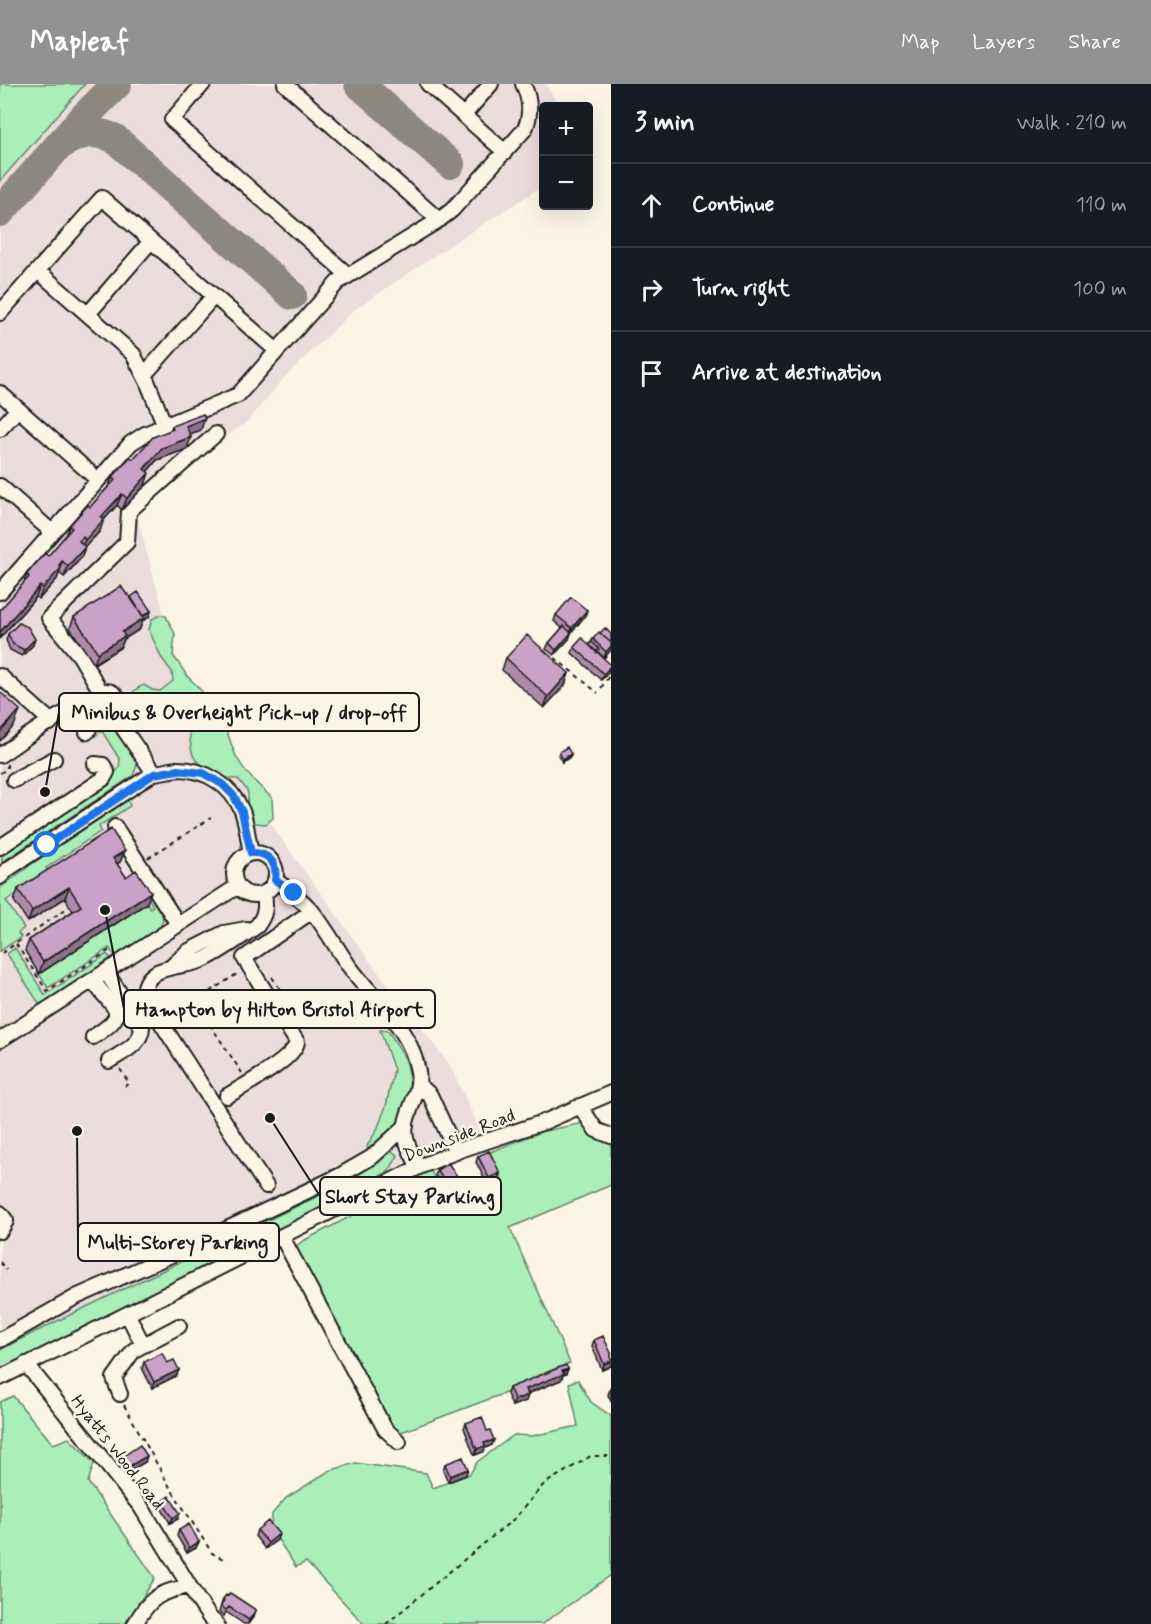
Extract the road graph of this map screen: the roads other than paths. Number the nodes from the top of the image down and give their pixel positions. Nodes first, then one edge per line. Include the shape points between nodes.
1 (203, 84) edge
2 (285, 84) edge
3 (428, 84) edge
4 (491, 84) edge
5 (523, 84) edge
6 (464, 115) junction
7 (505, 152) junction
8 (439, 220) junction
9 (151, 241) junction
10 (38, 271) junction
11 (348, 275) junction
12 (214, 296) junction
13 (0, 313) edge
14 (88, 314) junction
15 (277, 351) junction
16 (144, 375) junction
17 (0, 393) edge
18 (18, 409) junction
19 (165, 426) junction
20 (0, 429) edge
21 (216, 434) dead end
22 (98, 480) junction
23 (0, 486) edge
24 (52, 532) junction
25 (0, 591) edge
26 (0, 676) edge
27 (101, 692) junction
28 (95, 709) junction
29 (114, 715) junction
30 (50, 723) junction
31 (87, 732) dead end
32 (3, 759) edge
33 (54, 759) dead end
34 (95, 764) dead end
35 (154, 774) junction
36 (14, 780) dead end
37 (115, 827) dead end
38 (0, 847) edge
39 (251, 853) junction
40 (3, 873) edge
41 (275, 880) junction
42 (238, 886) junction
43 (264, 893) junction
44 (312, 911) junction
45 (178, 924) junction
46 (257, 926) junction
47 (181, 961) junction
48 (106, 972) junction
49 (93, 980) junction
50 (93, 1036) dead end
51 (0, 1040) edge
52 (109, 1061) dead end
53 (419, 1085) junction
54 (611, 1093) edge
55 (227, 1096) dead end
56 (580, 1106) junction
57 (405, 1126) junction
58 (611, 1136) edge
59 (456, 1152) junction
60 (419, 1167) junction
61 (266, 1186) dead end
62 (0, 1213) edge
63 (0, 1231) edge
64 (282, 1237) junction
65 (128, 1315) junction
66 (179, 1326) dead end
67 (0, 1340) edge
68 (143, 1345) junction
69 (26, 1364) junction
70 (0, 1378) edge
71 (120, 1394) road end
72 (399, 1442) dead end
73 (189, 1586) junction
74 (135, 1624) edge
75 (217, 1624) edge

1 - 11 street via 172,120
2 - 8 street
3 - 6 street
4 - 6 street
5 - 7 street via 529,98 528,121
6 - 7 street
7 - 8 street
8 - 11 street
9 - 10 street via 102,198
9 - 12 street
9 - 14 street
10 - 13 street
10 - 14 street
11 - 15 street
12 - 15 street
12 - 16 street
14 - 16 street via 133,354
15 - 19 street via 238,395
16 - 19 street
17 - 18 street
18 - 20 street
18 - 22 street
19 - 22 street via 132,443
21 - 27 street via 129,512 127,542 49,618 80,656
22 - 24 street
23 - 24 street
24 - 25 street
26 - 30 street
27 - 28 street via 95,697
27 - 29 street via 109,691 116,696 119,704
28 - 29 street via 105,718
28 - 30 street via 83,705
28 - 31 street
29 - 35 street
30 - 32 street
33 - 36 street
34 - 38 street via 103,765 107,772 103,779
35 - 39 street via 178,770 203,773 222,784 242,812
35 - 40 street
37 - 45 street
39 - 41 street via 263,854 273,862
39 - 42 street via 235,869
41 - 43 street
41 - 44 street
42 - 43 street via 253,895
42 - 45 street
43 - 46 street via 266,909
44 - 53 street via 349,966 400,1028 417,1061
44 - 55 street via 244,958 297,1042 296,1048
45 - 48 street
46 - 47 street via 224,933
46 - 47 street via 194,964
47 - 61 street via 149,978 144,996
48 - 49 street
48 - 52 street via 142,1027 140,1039
49 - 50 street via 117,1015 116,1021
49 - 51 street
53 - 57 street
53 - 59 street via 430,1095
54 - 56 street, Downside Road
56 - 58 street via 596,1130
56 - 59 street, Downside Road
57 - 60 street via 408,1148
57 - 67 street via 372,1157 339,1176 76,1297
59 - 60 street, Downside Road
60 - 64 street, Downside Road
62 - 63 street via 6,1221
64 - 65 street, Downside Road
64 - 72 street via 385,1429
65 - 68 street
65 - 69 street, Downside Road
66 - 68 street
68 - 71 street via 134,1350 114,1378
69 - 70 street, Downside Road
69 - 73 street, Hyatts Wood Road via 141,1507
73 - 74 street via 158,1594
73 - 75 street, Hyatts Wood Road

